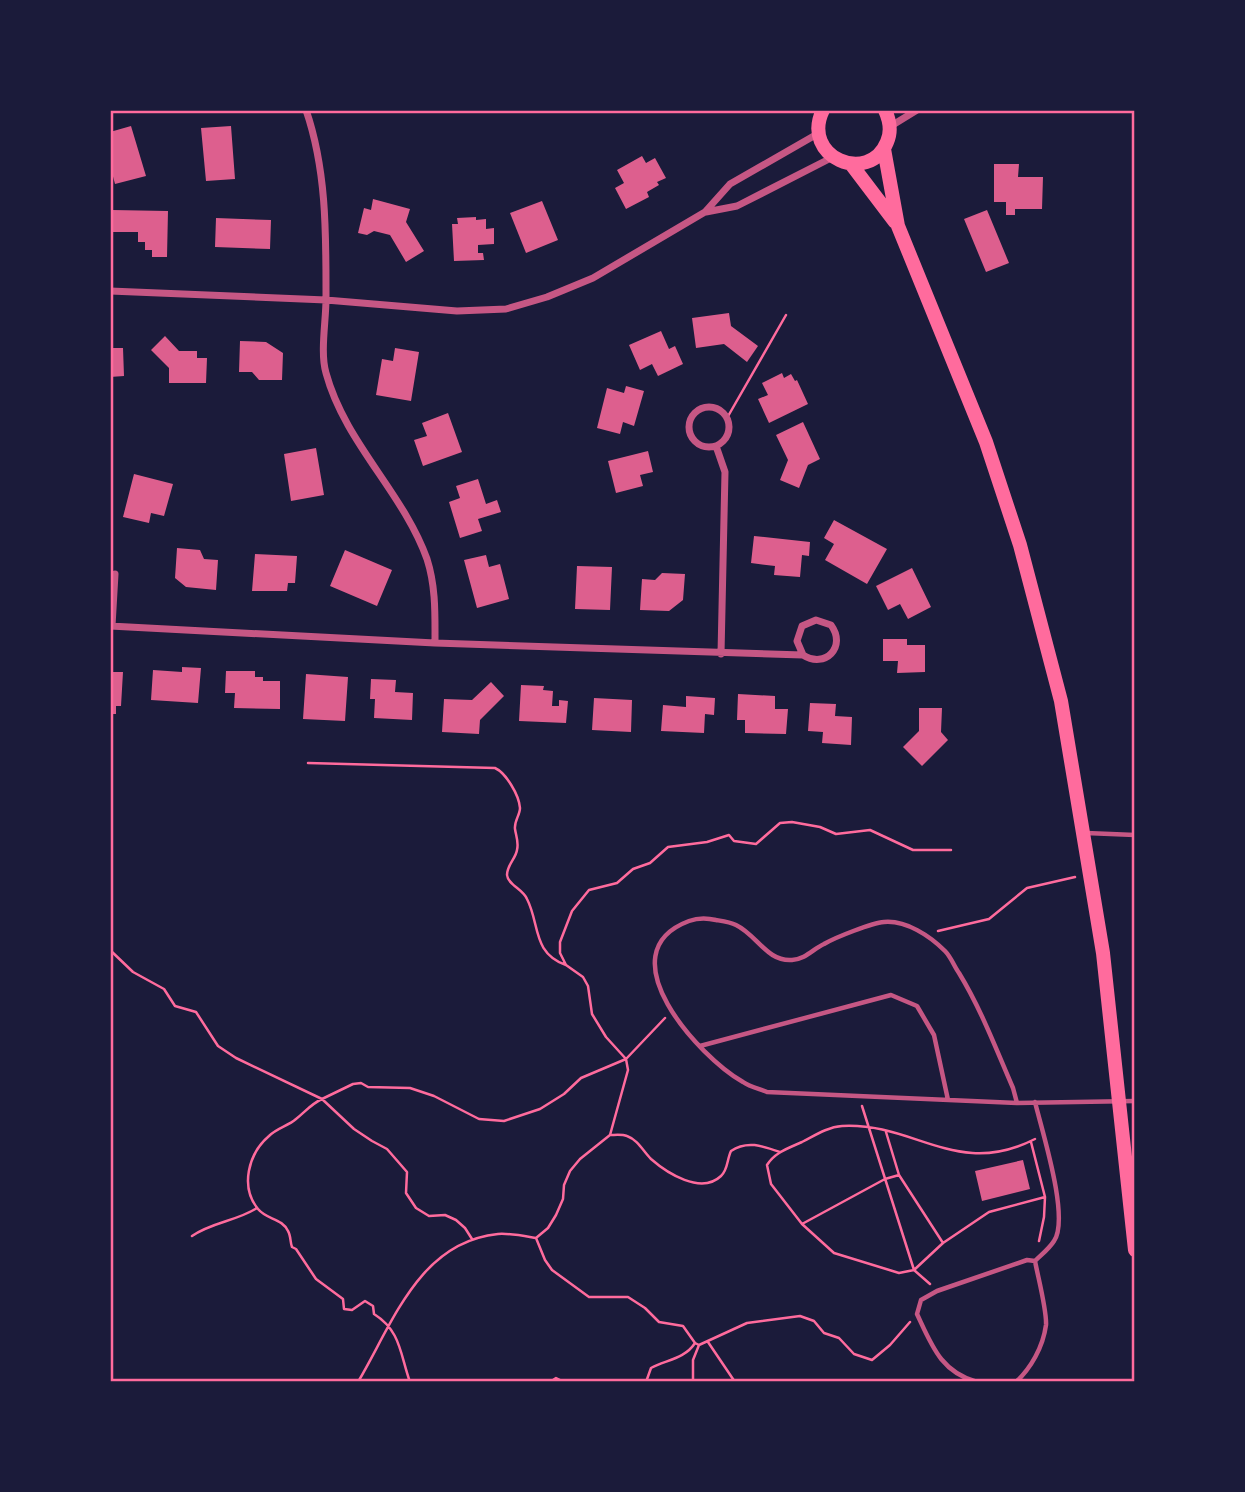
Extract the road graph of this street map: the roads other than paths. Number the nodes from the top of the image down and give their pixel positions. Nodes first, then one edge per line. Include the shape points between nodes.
1 (306, 110) edge
2 (823, 110) edge
3 (885, 110) edge
4 (917, 110) edge
5 (890, 126) junction
6 (819, 133) junction
7 (884, 149) junction
8 (833, 157) junction
9 (851, 164) junction
10 (705, 212) junction
11 (898, 226) junction
12 (110, 291) edge
13 (326, 300) junction
14 (716, 446) junction
15 (115, 574) dead end
16 (111, 626) edge
17 (435, 643) junction
18 (721, 654) junction
19 (803, 655) junction
20 (1085, 833) junction
21 (1135, 835) edge
22 (701, 1046) junction
23 (947, 1100) junction
24 (1119, 1100) junction
25 (1135, 1101) edge
26 (1035, 1102) junction
27 (1017, 1103) junction
28 (1135, 1250) edge
29 (1035, 1261) junction
30 (977, 1382) edge
31 (1016, 1382) edge

1 - 13 street via 323,192
2 - 6 main road
3 - 5 main road
4 - 5 street
5 - 7 main road
6 - 8 main road
6 - 10 street via 730,184
7 - 9 main road via 870,161
7 - 11 main road
8 - 9 main road
8 - 10 street via 737,206
9 - 11 main road
10 - 13 street via 593,278 506,309 457,311
11 - 20 main road via 986,442 1020,545 1061,701
12 - 13 street
13 - 17 street via 325,369 333,399 426,558 434,589
14 - 14 street via 728,436 727,418 711,407 696,412 691,418 694,440
14 - 18 street via 725,472
15 - 16 street
16 - 17 street
17 - 18 street
18 - 19 street
19 - 19 street via 818,660 832,654 838,639 831,625 816,620 802,626 797,641
20 - 21 lane
20 - 24 main road
22 - 23 lane via 743,1083 768,1092
22 - 23 lane via 891,995 917,1006 934,1035
22 - 27 lane via 670,1011 662,993 656,970 662,937 690,921 709,918 735,924 772,957 791,961 885,922 921,931 946,952 969,990
23 - 27 lane
24 - 25 lane
24 - 26 lane
24 - 28 main road
26 - 27 lane
26 - 29 lane via 1060,1213 1054,1242
29 - 30 lane via 1027,1260 921,1300 917,1314 932,1346 949,1369
29 - 31 lane via 1046,1324 1029,1370

